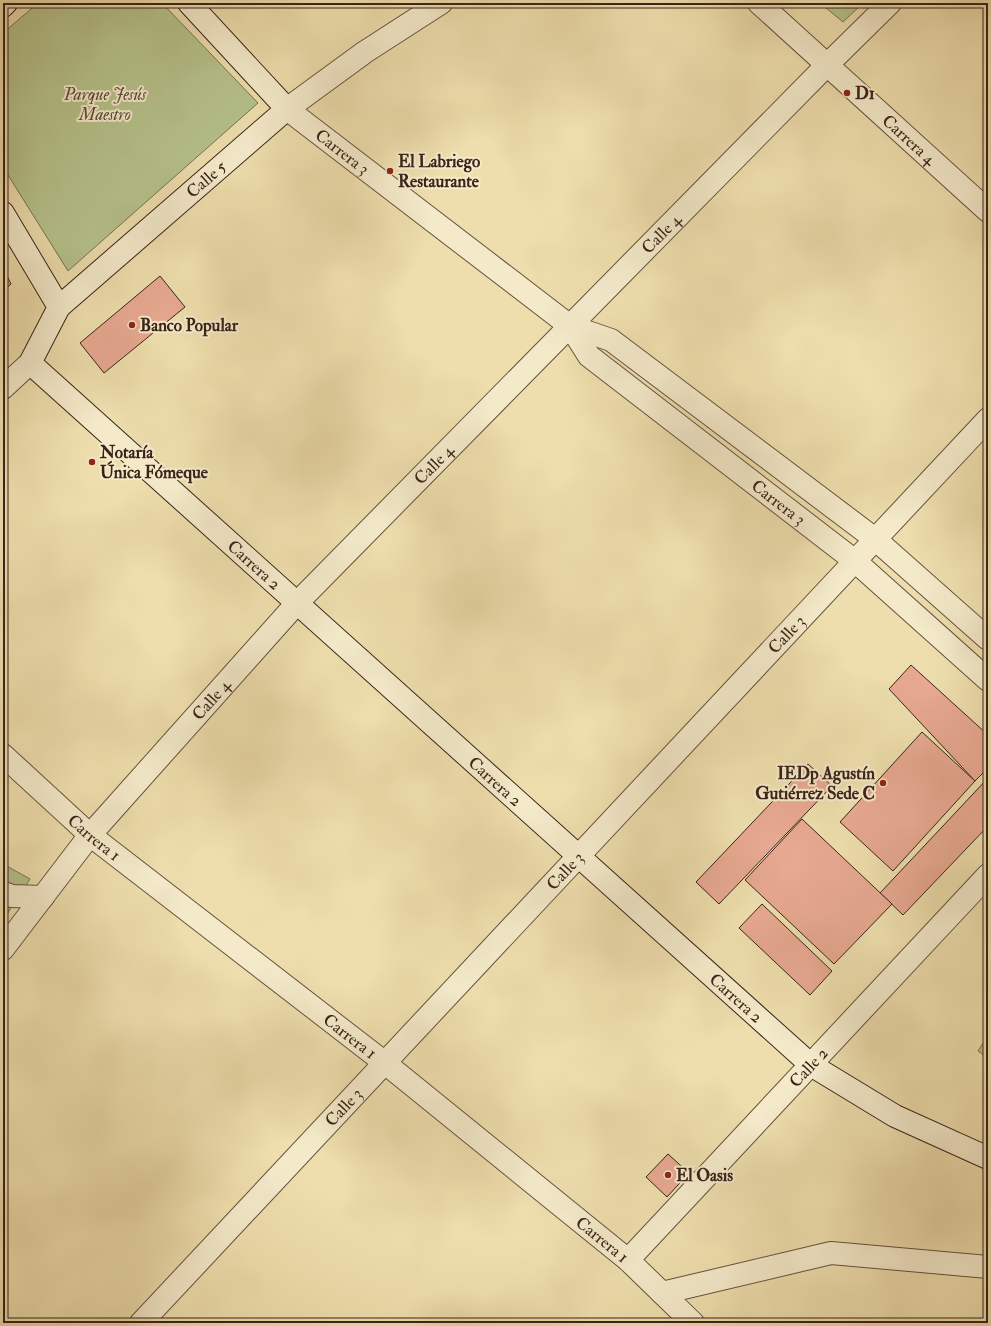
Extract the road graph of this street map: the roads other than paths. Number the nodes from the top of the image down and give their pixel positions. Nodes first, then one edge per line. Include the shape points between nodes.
1 (6, 3) edge
2 (189, 3) edge
3 (441, 3) edge
4 (759, 3) edge
5 (890, 3) edge
6 (3, 6) edge
7 (827, 65) junction
8 (287, 109) junction
9 (988, 211) edge
10 (3, 213) edge
11 (59, 307) junction
12 (570, 326) junction
13 (30, 363) junction
14 (3, 388) edge
15 (988, 419) edge
16 (875, 539) junction
17 (854, 561) junction
18 (297, 603) junction
19 (988, 639) edge
20 (988, 680) edge
21 (3, 755) edge
22 (90, 835) junction
23 (578, 856) junction
24 (988, 876) edge
25 (3, 893) edge
26 (44, 897) junction
27 (3, 949) edge
28 (385, 1062) junction
29 (811, 1065) junction
30 (988, 1158) edge
31 (628, 1260) junction
32 (988, 1268) edge
33 (662, 1293) junction
34 (141, 1323) edge
35 (693, 1323) edge

1 - 6 street
2 - 8 street, Carrera 3
3 - 8 street, Calle 5 via 365,52
4 - 7 street, Carrera 4
5 - 7 street, Calle 4
7 - 9 street, Carrera 4
7 - 12 street, Calle 4
8 - 11 street, Calle 5
8 - 12 street, Carrera 3
10 - 11 street
11 - 13 street, Calle 5
12 - 16 street, Carrera 3 via 611,340
12 - 17 street, Carrera 3 via 589,356
12 - 18 street, Calle 4
13 - 14 street, Calle 5
13 - 18 street, Carrera 2
15 - 16 street, Calle 3
16 - 17 street, Calle 3
16 - 19 street, Carrera 3
17 - 20 street, Carrera 3
17 - 23 street, Calle 3
18 - 22 street, Calle 4
18 - 23 street, Carrera 2
21 - 22 street, Carrera 1
22 - 26 street, Calle 4
22 - 28 street, Carrera 1
23 - 28 street, Calle 3
23 - 29 street, Carrera 2
24 - 29 street, Calle 2
25 - 26 street via 12,896
26 - 27 street, Calle 4
28 - 31 street, Carrera 1
28 - 34 street, Calle 3
29 - 30 street, Carrera 2 via 895,1116
29 - 31 street, Calle 2 via 692,1180
31 - 33 street, Carrera 1
32 - 33 street via 831,1253
33 - 35 street, Carrera 1

